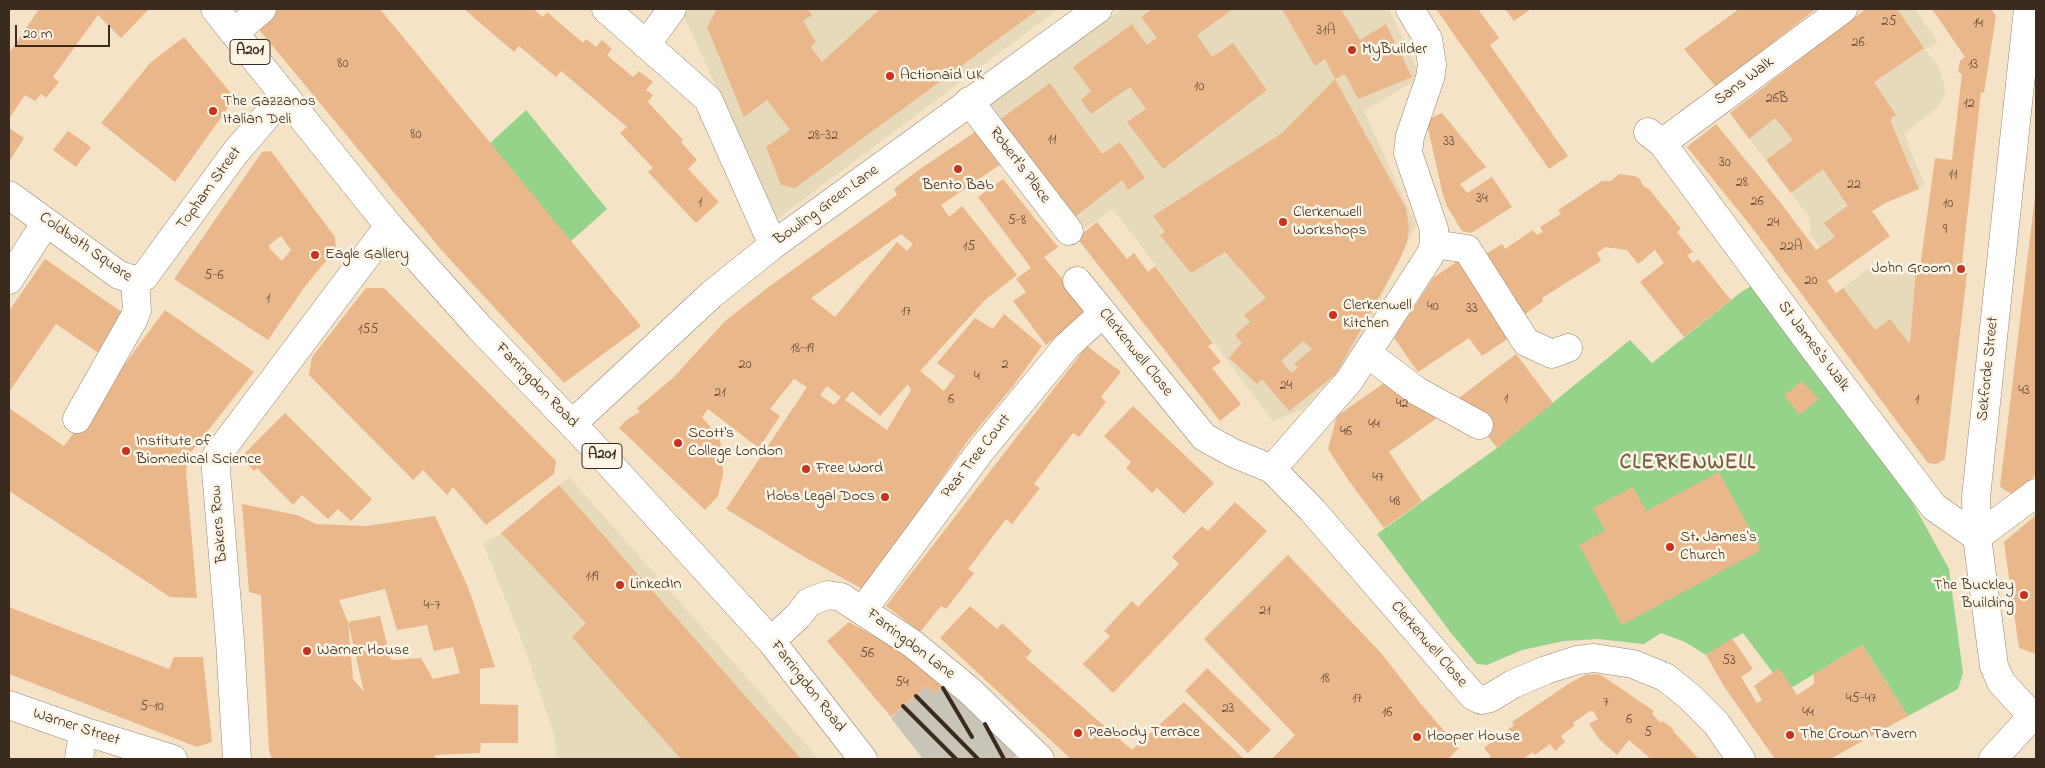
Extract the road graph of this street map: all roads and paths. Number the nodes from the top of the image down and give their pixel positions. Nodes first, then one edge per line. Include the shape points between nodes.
1 (215, 9) edge
2 (262, 9) edge
3 (606, 9) edge
4 (672, 9) edge
5 (1098, 9) edge
6 (1410, 9) edge
7 (1843, 9) edge
8 (2025, 12) edge
9 (234, 32) junction
10 (646, 45) junction
11 (2027, 84) edge
12 (284, 96) junction
13 (969, 101) junction
14 (1655, 138) joint
15 (9, 195) edge
16 (46, 222) junction
17 (389, 226) junction
18 (1069, 231) dead end
19 (1434, 244) junction
20 (773, 245) junction
21 (9, 280) edge
22 (136, 280) junction
23 (1077, 281) dead end
24 (1102, 314) junction
25 (1568, 348) dead end
26 (1366, 353) junction
27 (77, 419) dead end
28 (572, 424) junction
29 (1478, 425) dead end
30 (1272, 469) junction
31 (2036, 493) edge
32 (1977, 537) junction
33 (863, 610) junction
34 (771, 642) junction
35 (9, 705) edge
36 (2034, 714) edge
37 (83, 731) junction
38 (80, 759) edge
39 (173, 759) edge
40 (237, 759) edge
41 (862, 759) edge
42 (1040, 759) edge
43 (1741, 759) edge
44 (1993, 759) edge

1 - 9 street, Farringdon Road / A201
2 - 9 street
3 - 10 street
4 - 10 street
5 - 13 street, Bowling Green Lane
6 - 19 street via 1428,39 1432,65 1410,136 1408,153 1434,229
7 - 14 street, Sans Walk
8 - 11 street, Sekforde Street
9 - 12 street, Farringdon Road / A201
10 - 20 street via 708,99
11 - 32 street, Sekforde Street via 1976,497
12 - 17 street, Farringdon Road / A201
12 - 22 street, Topham Street via 235,154 150,271
13 - 18 street, Robert's Place
13 - 20 street, Bowling Green Lane
14 - 32 street, St James's Walk via 1934,507
15 - 16 street, Coldbath Square
16 - 21 street
16 - 22 street, Coldbath Square via 119,276
17 - 28 street, Farringdon Road / A201
17 - 40 street, Bakers Row via 215,458
19 - 25 street via 1467,249 1526,342 1552,354
19 - 26 street
20 - 28 street, Bowling Green Lane via 712,294
22 - 27 street, Coldbath Square via 137,310 134,318
23 - 24 street, Clerkenwell Close
24 - 30 street, Clerkenwell Close via 1204,437 1233,454
24 - 33 street, Pear Tree Court via 1067,346 982,449
26 - 29 street via 1417,391
26 - 30 street via 1349,381
28 - 34 street, Farringdon Road / A201
30 - 43 street, Clerkenwell Close via 1312,510 1473,696 1480,700 1490,698 1522,681 1577,660 1610,659 1633,664 1665,677 1690,697 1716,723
31 - 32 street
32 - 36 street, Sekforde Street via 1994,666 2001,682
33 - 34 street, Farringdon Lane via 841,597 828,595 810,602
33 - 42 street, Farringdon Lane via 913,644 970,691
34 - 41 street, Farringdon Road / A201
35 - 37 street, Warner Street
36 - 44 street
37 - 38 street
37 - 39 street, Warner Street

